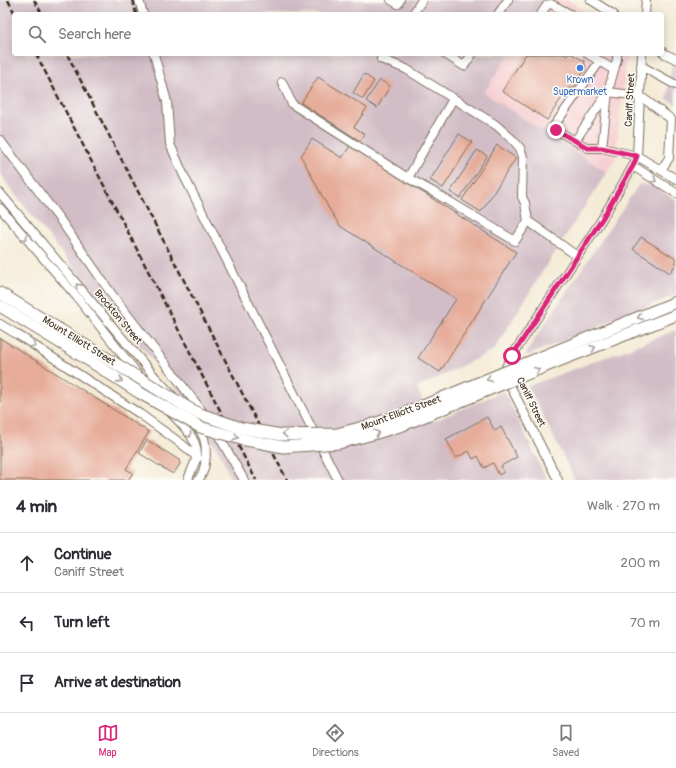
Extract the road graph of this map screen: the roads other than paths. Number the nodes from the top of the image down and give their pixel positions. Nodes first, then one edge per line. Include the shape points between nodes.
1 (139, 0) edge
2 (391, 0) edge
3 (400, 0) edge
4 (422, 0) edge
5 (508, 0) edge
6 (591, 0) edge
7 (646, 0) edge
8 (142, 12) edge
9 (414, 12) edge
10 (499, 12) edge
11 (542, 12) edge
12 (566, 12) edge
13 (610, 12) edge
14 (645, 12) edge
15 (664, 53) edge
16 (155, 56) edge
17 (448, 56) edge
18 (471, 56) edge
19 (591, 56) edge
20 (617, 56) edge
21 (642, 56) edge
22 (381, 59) dead end
23 (676, 59) edge
24 (600, 61) junction
25 (641, 66) junction
26 (614, 70) junction
27 (282, 82) dead end
28 (676, 85) edge
29 (608, 92) junction
30 (640, 96) junction
31 (453, 99) junction
32 (0, 140) edge
33 (576, 141) junction
34 (602, 148) junction
35 (637, 156) junction
36 (633, 166) junction
37 (661, 170) junction
38 (408, 178) junction
39 (676, 179) edge
40 (0, 193) edge
41 (676, 193) edge
42 (0, 208) edge
43 (528, 221) junction
44 (578, 256) junction
45 (0, 293) edge
46 (676, 302) edge
47 (0, 306) edge
48 (676, 315) edge
49 (0, 324) edge
50 (90, 355) junction
51 (554, 358) junction
52 (196, 458) junction
53 (206, 461) junction
54 (188, 480) edge
55 (198, 480) edge
56 (244, 480) edge
57 (338, 480) edge
58 (558, 480) edge

1 - 8 street
2 - 3 street via 398,4
4 - 9 street
5 - 10 street
6 - 13 street
7 - 14 street
11 - 12 street via 551,4
15 - 23 street
16 - 57 street via 167,102 170,144
17 - 18 street via 464,66
19 - 24 street
20 - 26 street
21 - 25 street, Caniff Street
22 - 31 street via 406,69
24 - 26 street
24 - 33 street via 554,126 556,130
25 - 28 street
25 - 30 street, Caniff Street
26 - 29 street
27 - 38 street via 292,104
29 - 30 street
29 - 33 street
29 - 34 street
30 - 35 street, Caniff Street
30 - 37 street via 671,119 670,158
31 - 38 street
31 - 43 street via 496,125 520,148 523,168 522,197
32 - 56 street via 113,296 212,424
33 - 34 street via 588,148
34 - 35 street
35 - 36 street, Caniff Street
35 - 37 street
36 -> 41 street
36 - 44 street, Caniff Street
37 - 39 street
38 - 43 street via 515,241
53 -> 40 street, Brockton Street via 203,437 192,417
42 -> 52 street, Brockton Street via 189,434 194,442
43 - 44 street
44 - 58 street, Caniff Street via 506,367 508,381
45 - 50 main road, Mount Elliott Street
46 -> 51 main road, Mount Elliott Street
47 - 50 main road, Mount Elliott Street
51 -> 48 main road, Mount Elliott Street
49 -> 52 street via 140,414 183,445
50 - 51 main road, Mount Elliott Street, bridge via 200,414 241,428 282,435 337,434 371,425
52 - 53 street
52 - 54 street
53 - 55 street

